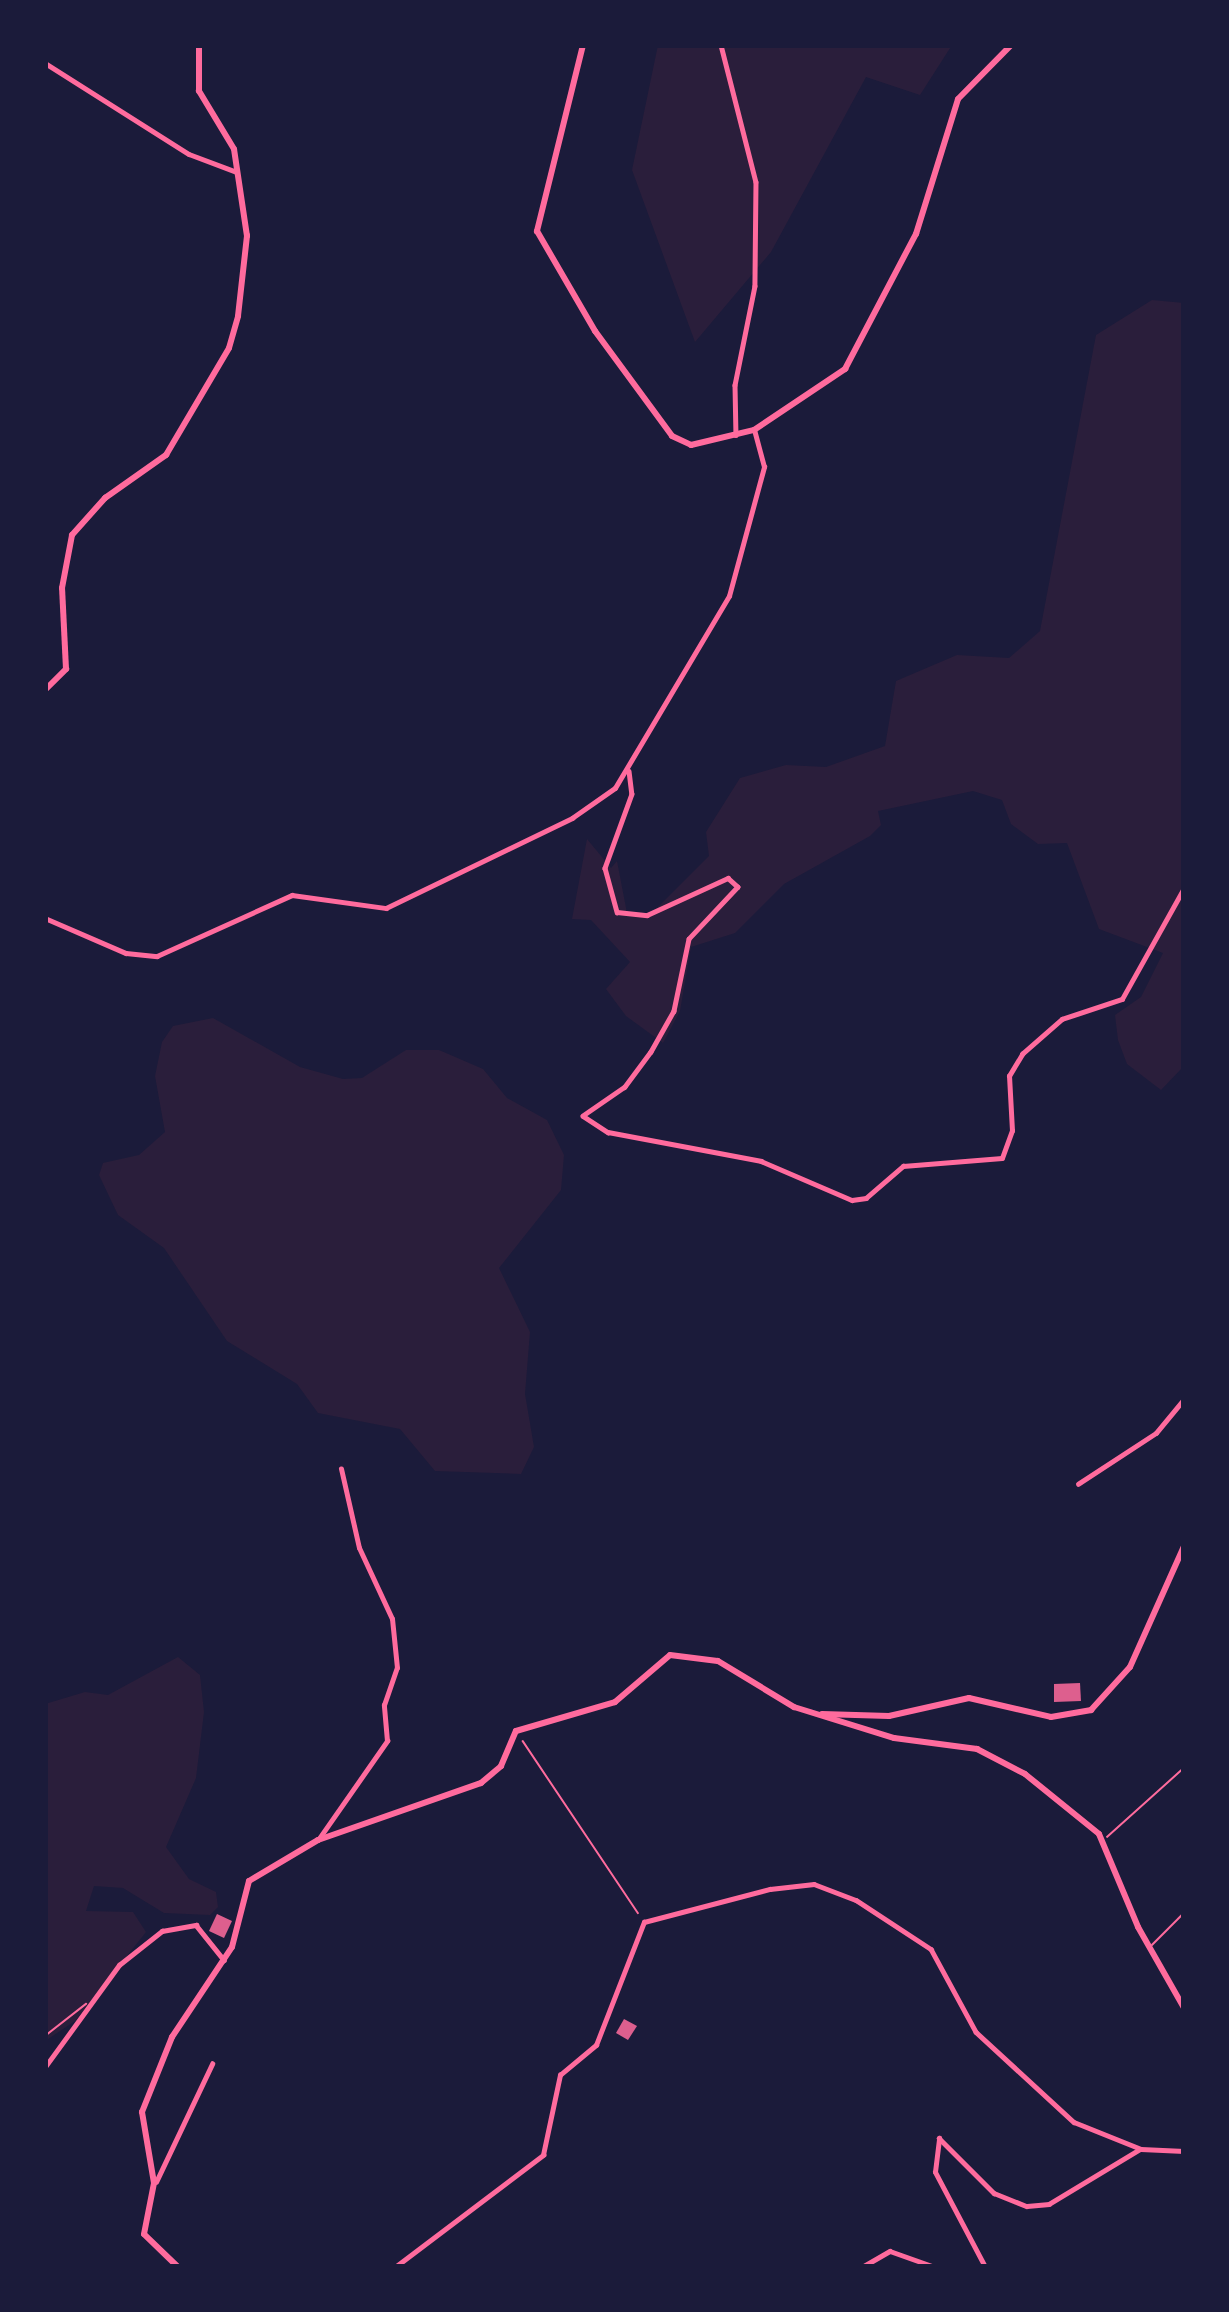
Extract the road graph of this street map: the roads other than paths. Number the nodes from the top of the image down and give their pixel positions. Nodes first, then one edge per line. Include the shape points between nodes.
1 (199, 45) edge
2 (583, 45) edge
3 (721, 45) edge
4 (1011, 45) edge
5 (45, 63) edge
6 (237, 172) junction
7 (754, 430) junction
8 (736, 436) junction
9 (45, 690) edge
10 (629, 771) junction
11 (1184, 888) edge
12 (45, 918) edge
13 (1184, 1399) edge
14 (341, 1469) dead end
15 (1078, 1484) dead end
16 (1184, 1546) edge
17 (818, 1714) junction
18 (1184, 1768) edge
19 (318, 1840) junction
20 (1103, 1841) junction
21 (1184, 1913) edge
22 (1149, 1948) junction
23 (224, 1960) junction
24 (104, 1991) junction
25 (1184, 2008) edge
26 (45, 2036) edge
27 (212, 2064) dead end
28 (45, 2067) edge
29 (1141, 2149) junction
30 (1184, 2151) edge
31 (152, 2194) junction
32 (178, 2267) edge
33 (395, 2267) edge
34 (862, 2267) edge
35 (934, 2267) edge
36 (985, 2267) edge

1 - 6 street via 202,104 234,149
2 - 8 street via 537,231 595,331 671,436 691,445
3 - 8 street via 756,182 754,286 735,385
4 - 7 street via 958,99 916,234 845,369 830,387
5 - 6 street via 189,154
6 - 9 street via 248,266 229,348 166,454 105,498 72,535 62,588 66,669
7 - 8 street
7 - 10 street via 764,467 729,596
10 - 11 street via 632,794 605,868 617,912 647,915 728,878 738,887 689,939 674,1011 651,1052 626,1087 583,1116 608,1132 760,1161 851,1200 866,1198 903,1166 1002,1158 1012,1131 1007,1088 1022,1054 1062,1019 1122,999
10 - 12 street via 572,818 386,908 292,895 157,956 126,952
13 - 15 street via 1156,1433
14 - 19 street via 359,1548 392,1619 397,1668 384,1705 387,1741
16 - 17 street via 1162,1580 1130,1667 1091,1710 1051,1717 969,1698 890,1716
17 - 19 street via 689,1653 660,1660 615,1702 515,1731 501,1766 481,1783
17 - 20 street via 986,1752 1065,1802
18 - 20 lane
19 - 23 street via 249,1881
20 - 22 street
21 - 22 lane
22 - 25 street
23 - 24 street via 203,1929 172,1925 123,1960
23 - 31 street via 183,2016 146,2096 141,2126
24 - 26 lane
24 - 28 street
27 - 31 street
29 - 30 street
29 - 33 street via 1090,2131 1057,2108 976,2032 932,1948 825,1886 748,1893 644,1922 596,2045 560,2075 542,2155
29 - 36 street via 1049,2204 1014,2205 939,2138 935,2172
31 - 32 street via 144,2234
34 - 35 street via 890,2251

